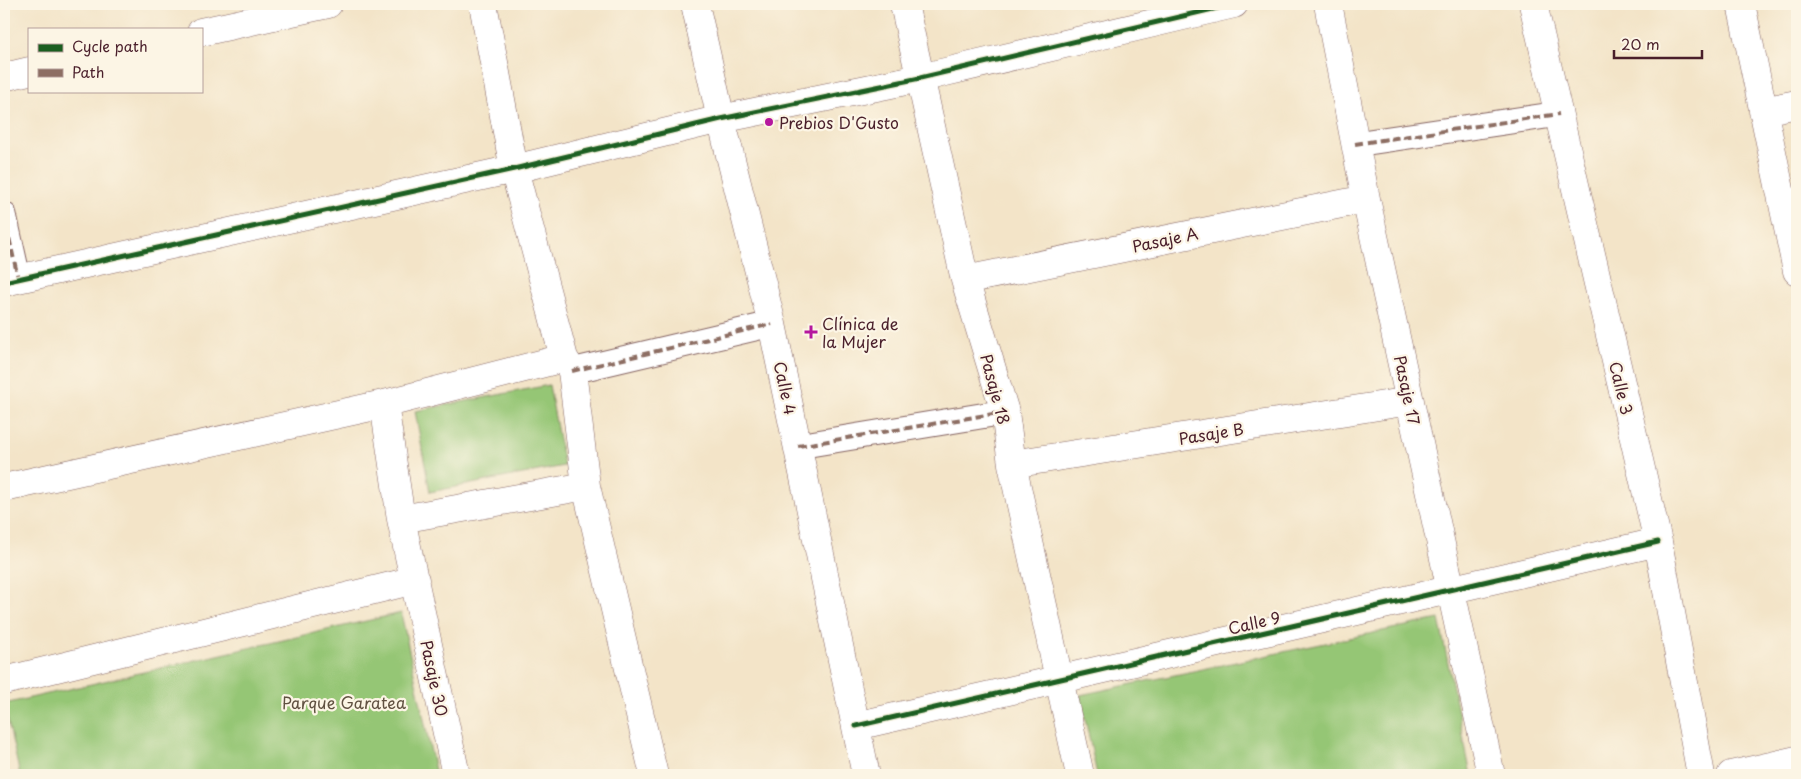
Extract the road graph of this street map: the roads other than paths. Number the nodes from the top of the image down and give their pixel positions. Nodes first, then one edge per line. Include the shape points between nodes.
1 (483, 4) edge
2 (695, 4) edge
3 (904, 4) edge
4 (1234, 4) edge
5 (1328, 4) edge
6 (1533, 4) edge
7 (1741, 4) edge
8 (313, 5) edge
9 (202, 32) edge
10 (28, 71) edge
11 (4, 77) edge
12 (920, 78) junction
13 (1797, 104) edge
14 (1763, 111) junction
15 (1559, 114) junction
16 (721, 119) junction
17 (1355, 144) junction
18 (514, 169) junction
19 (1366, 199) junction
20 (4, 215) edge
21 (1797, 271) edge
22 (11, 280) edge
23 (964, 280) junction
24 (772, 324) junction
25 (568, 365) junction
26 (1410, 400) junction
27 (384, 404) junction
28 (1004, 412) junction
29 (798, 446) junction
30 (1012, 464) junction
31 (586, 486) junction
32 (4, 488) edge
33 (401, 519) junction
34 (1658, 542) junction
35 (414, 580) junction
36 (1451, 590) junction
37 (1059, 679) junction
38 (4, 681) edge
39 (856, 726) junction
40 (1797, 760) edge
41 (456, 775) edge
42 (654, 775) edge
43 (866, 775) edge
44 (1080, 775) edge
45 (1491, 775) edge
46 (1701, 775) edge
47 (1731, 775) edge

1 - 18 street
2 - 16 street, Calle 4
3 - 12 street, Pasaje 18
4 - 12 street
5 - 17 street, Pasaje 17
6 - 15 street, Calle 3
7 - 14 street
8 - 9 street
10 - 11 street
12 - 16 street
12 - 23 street, Pasaje 18
13 - 14 street
14 - 21 street
15 - 17 street
15 - 34 street, Calle 3
16 - 18 street
16 - 24 street, Calle 4
17 - 19 street, Pasaje 17
18 - 22 street
18 - 25 street
19 - 23 street, Pasaje A
19 - 26 street, Pasaje 17
20 - 22 street
23 - 28 street, Pasaje 18
24 - 25 street
24 - 29 street, Calle 4
25 - 27 street
25 - 31 street
26 - 30 street, Pasaje B
26 - 36 street, Pasaje 17
27 - 32 street
27 - 33 street, Pasaje 30
28 - 29 street
28 - 30 street, Pasaje 18
29 - 39 street, Calle 4
30 - 37 street, Pasaje 18
31 - 33 street
31 - 42 street
33 - 35 street, Pasaje 30
34 - 36 street, Calle 9
34 - 46 street, Calle 3
35 - 38 street
35 - 41 street, Pasaje 30
36 - 37 street, Calle 9
36 - 45 street, Pasaje 17
37 - 39 street, Calle 9
37 - 44 street, Pasaje 18
39 - 43 street, Calle 4
40 - 47 street

